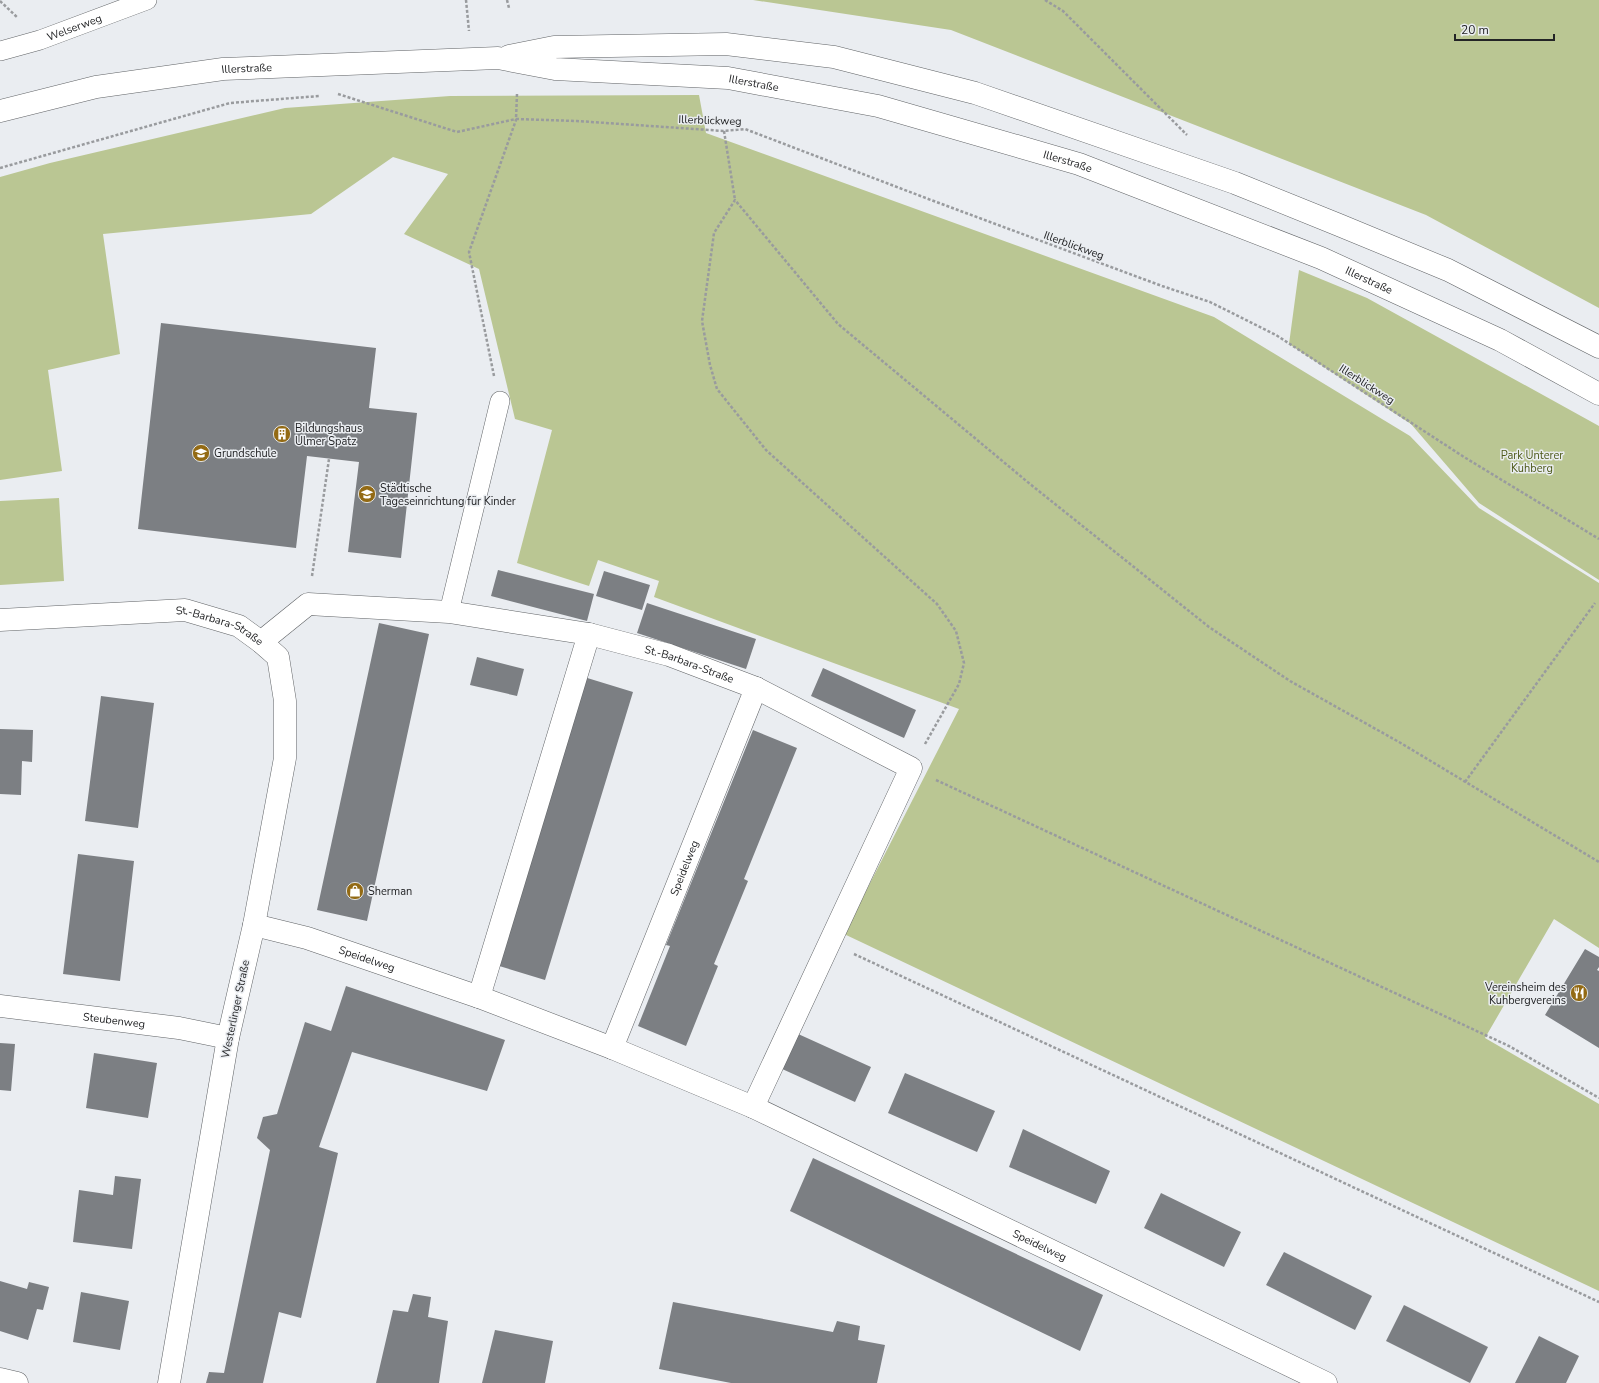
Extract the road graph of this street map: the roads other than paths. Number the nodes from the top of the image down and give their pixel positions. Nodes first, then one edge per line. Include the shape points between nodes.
1 (147, 0) edge
2 (0, 51) edge
3 (498, 58) junction
4 (0, 111) edge
5 (1599, 347) edge
6 (1599, 394) edge
7 (500, 401) road end
8 (449, 612) junction
9 (0, 620) edge
10 (589, 634) junction
11 (262, 642) junction
12 (756, 688) junction
13 (254, 925) junction
14 (479, 997) junction
15 (0, 1006) edge
16 (228, 1038) junction
17 (612, 1048) junction
18 (753, 1107) junction
19 (0, 1379) edge
20 (16, 1383) edge
21 (169, 1383) edge
22 (1326, 1383) edge

1 - 2 lane, Welserweg via 40,40
3 - 4 street, Illerstraße via 223,69 96,87
3 - 5 street, Illerstraße via 554,47 726,44 834,58 975,93 1236,183 1448,270
3 - 6 street, Illerstraße via 555,69 728,78 878,106 1079,164 1321,258 1500,340
7 - 8 lane
8 - 10 street, St.-Barbara-Straße
8 - 11 street, St.-Barbara-Straße via 308,604
9 - 11 street, St.-Barbara-Straße via 185,610 239,626
10 - 12 street, St.-Barbara-Straße via 669,656
10 - 14 street
11 - 13 street, Westerlinger Straße via 278,657 285,702 285,758
12 - 17 street, Speidelweg
12 - 18 street, St.-Barbara-Straße via 911,768
13 - 14 street, Speidelweg via 306,938
13 - 16 street, Westerlinger Straße
14 - 17 street, Speidelweg
15 - 16 street, Steubenweg via 179,1028
16 - 21 street, Westerlinger Straße
17 - 18 street, Speidelweg
18 - 22 street, Speidelweg
19 - 20 street

